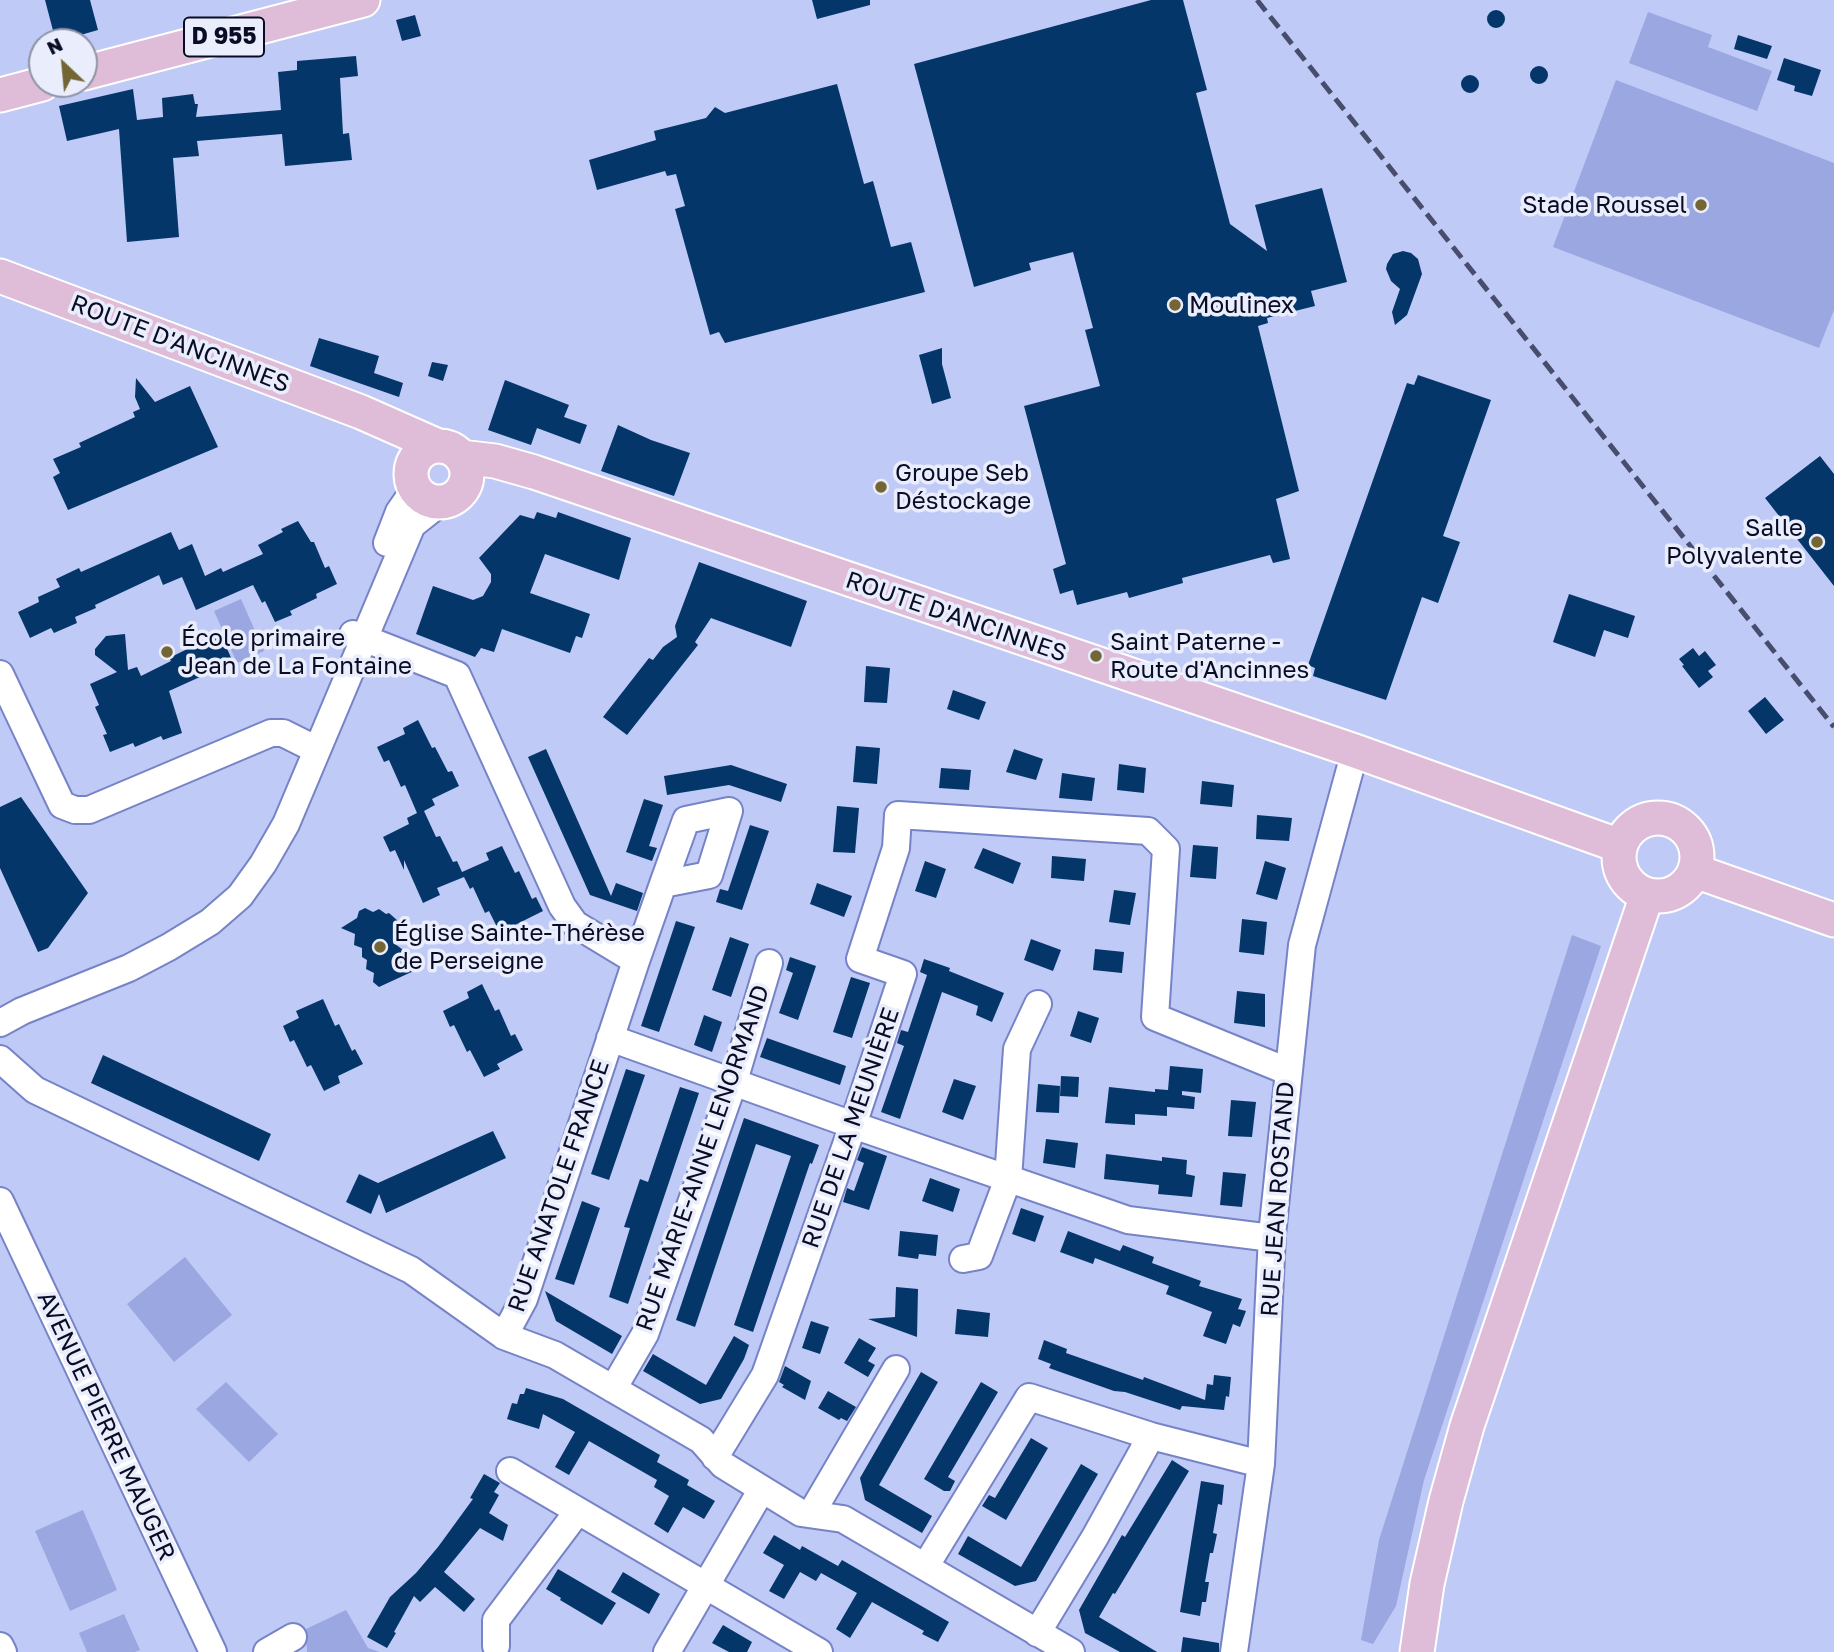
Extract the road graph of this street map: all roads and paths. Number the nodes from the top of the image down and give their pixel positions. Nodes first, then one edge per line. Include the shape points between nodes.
1 (347, 2) edge
2 (98, 69) edge
3 (28, 88) edge
4 (0, 95) edge
5 (0, 276) edge
6 (439, 473) junction
7 (359, 637) junction
8 (0, 674) edge
9 (311, 747) junction
10 (1367, 756) junction
11 (1620, 846) junction
12 (1695, 871) junction
13 (663, 884) dead end
14 (1647, 895) junction
15 (1834, 920) edge
16 (636, 961) junction
17 (769, 963) dead end
18 (1038, 1004) dead end
19 (0, 1005) edge
20 (0, 1023) edge
21 (610, 1038) junction
22 (0, 1059) edge
23 (1287, 1071) junction
24 (734, 1081) junction
25 (853, 1125) junction
26 (1008, 1180) junction
27 (0, 1201) edge
28 (1272, 1238) junction
29 (963, 1259) dead end
30 (504, 1336) junction
31 (896, 1368) dead end
32 (613, 1389) junction
33 (1151, 1436) junction
34 (715, 1457) junction
35 (1261, 1464) junction
36 (510, 1471) dead end
37 (762, 1489) junction
38 (578, 1511) junction
39 (811, 1514) junction
40 (925, 1567) junction
41 (707, 1586) junction
42 (1037, 1633) junction
43 (293, 1637) dead end
44 (0, 1646) edge
45 (496, 1646) dead end
46 (3, 1652) edge
47 (213, 1652) edge
48 (267, 1652) edge
49 (667, 1652) edge
50 (819, 1652) edge
51 (1070, 1652) edge
52 (1234, 1652) edge
53 (1417, 1652) edge

1 - 2 main road, D 955
3 - 4 main road
5 - 6 main road, ROUTE D'ANCINNES via 361,412
6 - 7 street via 399,512
6 - 10 main road, ROUTE D'ANCINNES via 495,461 534,472
7 - 9 street
7 - 16 street via 457,675 562,906 575,924
8 - 9 street via 62,806 75,810 89,810 271,733 283,733
9 - 19 street via 250,857 197,914 118,958
9 - 20 street via 286,824 263,864 220,913 129,968
10 - 11 main road, ROUTE D'ANCINNES
10 - 23 street, RUE JEAN ROSTAND via 1302,945
11 - 12 main road via 1634,825 1658,818 1670,820 1682,826 1696,846
11 - 14 main road via 1620,870 1626,881
12 - 14 main road via 1670,895
12 - 15 main road
13 - 16 street, RUE ANATOLE FRANCE
14 - 53 main road via 1467,1426 1427,1584
16 - 21 street, RUE ANATOLE FRANCE
17 - 24 street, RUE MARIE-ANNE LENORMAND
18 - 26 street via 1017,1049
21 - 24 street
21 - 30 street, RUE ANATOLE FRANCE via 524,1298
22 - 30 street, RUE ANATOLE FRANCE via 35,1090 411,1270
23 - 25 street, RUE DE LA MEUNIÈRE via 1155,1017 1166,849 1148,831 898,815 896,848 860,959 903,974
23 - 28 street, RUE JEAN ROSTAND
24 - 25 street
24 - 32 street, RUE MARIE-ANNE LENORMAND via 645,1334
25 - 26 street
25 - 34 street, RUE DE LA MEUNIÈRE via 765,1375
26 - 28 street via 1128,1220
26 - 29 street via 979,1256
27 - 47 street, AVENUE PIERRE MAUGER
28 - 35 street, RUE JEAN ROSTAND
30 - 32 street via 555,1355
31 - 39 street
32 - 34 street via 701,1440
33 - 35 street
33 - 40 street via 1029,1397
33 - 42 street
34 - 37 street
35 - 52 street, RUE JEAN ROSTAND
36 - 38 street
37 - 39 street via 801,1513
37 - 41 street
38 - 41 street
38 - 45 street via 496,1620
39 - 40 street via 843,1519
40 - 42 street
41 - 49 street
41 - 50 street
42 - 51 street
43 - 48 street
44 - 46 street

